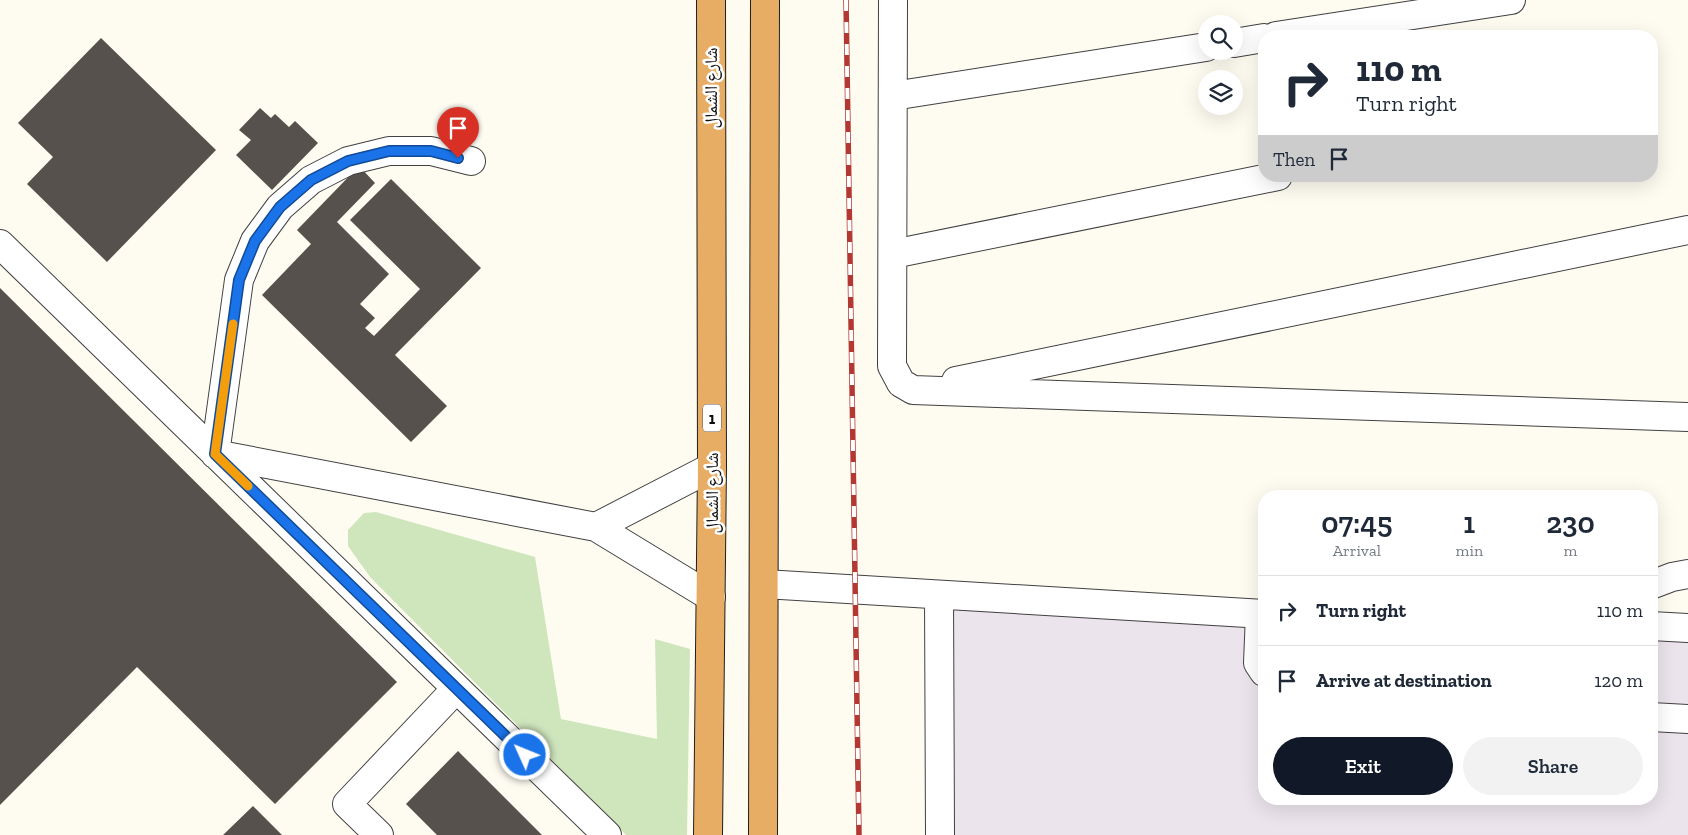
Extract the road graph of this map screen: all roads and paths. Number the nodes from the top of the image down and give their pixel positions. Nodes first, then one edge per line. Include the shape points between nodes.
1 (711, 0) edge
2 (765, 0) edge
3 (893, 0) edge
4 (1511, 0) edge
5 (1346, 30) edge
6 (1258, 39) edge
7 (1243, 42) edge
8 (1198, 48) edge
9 (893, 96) junction
10 (471, 161) dead end
11 (1258, 180) edge
12 (1688, 230) edge
13 (0, 244) edge
14 (892, 254) junction
15 (913, 390) junction
16 (1688, 417) edge
17 (215, 454) junction
18 (712, 467) junction
19 (596, 528) junction
20 (1688, 574) edge
21 (1658, 582) edge
22 (764, 584) junction
23 (939, 595) junction
24 (711, 597) junction
25 (1258, 614) edge
26 (1658, 626) edge
27 (1688, 628) edge
28 (456, 688) junction
29 (1658, 717) edge
30 (1688, 719) edge
31 (379, 835) edge
32 (607, 835) edge
33 (708, 835) edge
34 (763, 835) edge
35 (940, 835) edge

1 - 18 highway, شارع الشمال / 1
2 - 22 highway
3 - 9 street
4 - 5 street
6 - 7 street
8 - 9 street
9 - 14 street
10 - 17 street via 431,151 389,151 348,161 311,180 280,207 255,241 239,280
11 - 14 street
12 - 15 street
13 - 17 street
14 - 15 street via 892,366 901,383
15 - 16 street
17 - 19 street
17 - 28 street
18 - 19 street
18 - 24 highway, شارع الشمال / 1
19 - 24 street
20 - 21 street
22 - 23 street
22 - 34 highway
23 - 25 street
23 - 35 street
24 - 33 highway, شارع الشمال / 1
26 - 27 street
28 - 31 street via 347,804
28 - 32 street
29 - 30 street

